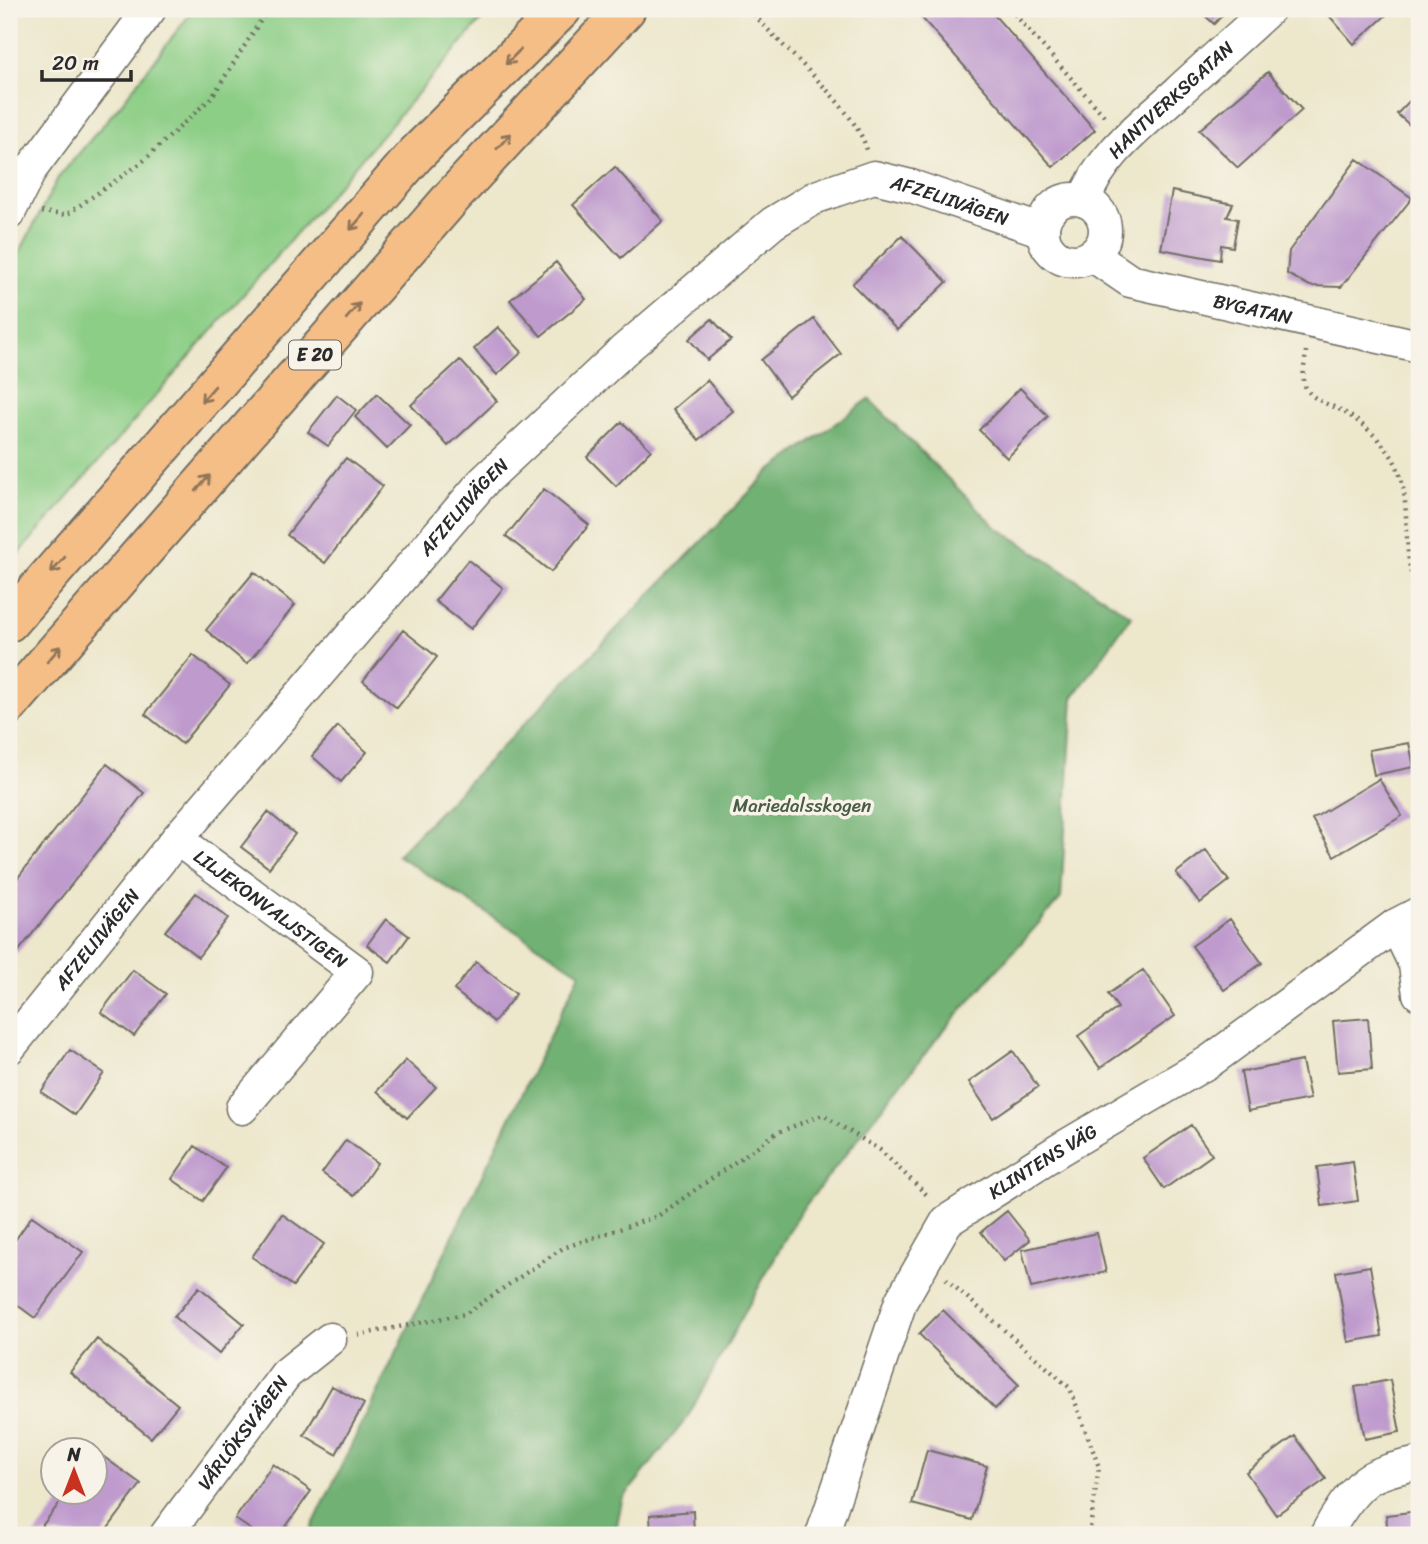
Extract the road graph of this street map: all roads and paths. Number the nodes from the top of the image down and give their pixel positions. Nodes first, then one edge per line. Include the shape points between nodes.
1 (150, 9) edge
2 (268, 9) edge
3 (562, 9) edge
4 (626, 9) edge
5 (750, 9) edge
6 (1010, 9) edge
7 (1269, 9) edge
8 (1125, 140) junction
9 (20, 163) edge
10 (874, 177) junction
11 (1084, 201) junction
12 (10, 211) edge
13 (1043, 231) junction
14 (1092, 255) junction
15 (1312, 323) junction
16 (1419, 346) edge
17 (1419, 595) edge
18 (9, 622) edge
19 (9, 705) edge
20 (177, 839) junction
21 (1407, 919) edge
22 (1419, 994) edge
23 (9, 1048) edge
24 (242, 1108) dead end
25 (947, 1221) junction
26 (925, 1260) junction
27 (330, 1339) joint
28 (1419, 1463) edge
29 (166, 1535) edge
30 (822, 1535) edge
31 (1089, 1535) edge
32 (1326, 1535) edge

1 - 9 street
2 - 12 path via 212,97 142,163 66,215
3 -> 18 highway, E 20 via 416,155
19 -> 4 highway, E 20 via 454,195
5 - 10 path via 838,102 864,139
6 - 8 path
7 - 8 street, HANTVERKSGATAN
8 - 11 street, HANTVERKSGATAN via 1103,165
9 - 12 street
10 - 13 street, AFZELIIVÄGEN
10 - 20 street, AFZELIIVÄGEN via 816,197 773,223 623,351 483,482
11 - 13 street via 1059,203 1049,212
11 - 14 street via 1097,209 1104,222 1104,237
13 - 14 street via 1046,244 1060,258 1073,261
14 - 15 street, BYGATAN via 1130,281
15 - 16 street, BYGATAN
15 - 17 path via 1303,373 1305,387 1312,397 1371,432 1396,463 1411,574
20 - 23 street, AFZELIIVÄGEN
20 - 24 street, LILJEKONVALJSTIGEN via 357,972
21 - 22 street
21 - 25 street, KLINTENS VÄG via 1210,1061
25 - 26 street, KLINTENS VÄG
25 - 27 path via 924,1191 880,1150 823,1115 778,1132 658,1216 563,1248 465,1314
26 - 30 street, KLINTENS VÄG via 901,1301
26 - 31 path via 1070,1388 1099,1468
27 - 29 street, VÅRLÖKSVÄGEN via 286,1374
28 - 32 street via 1367,1479

